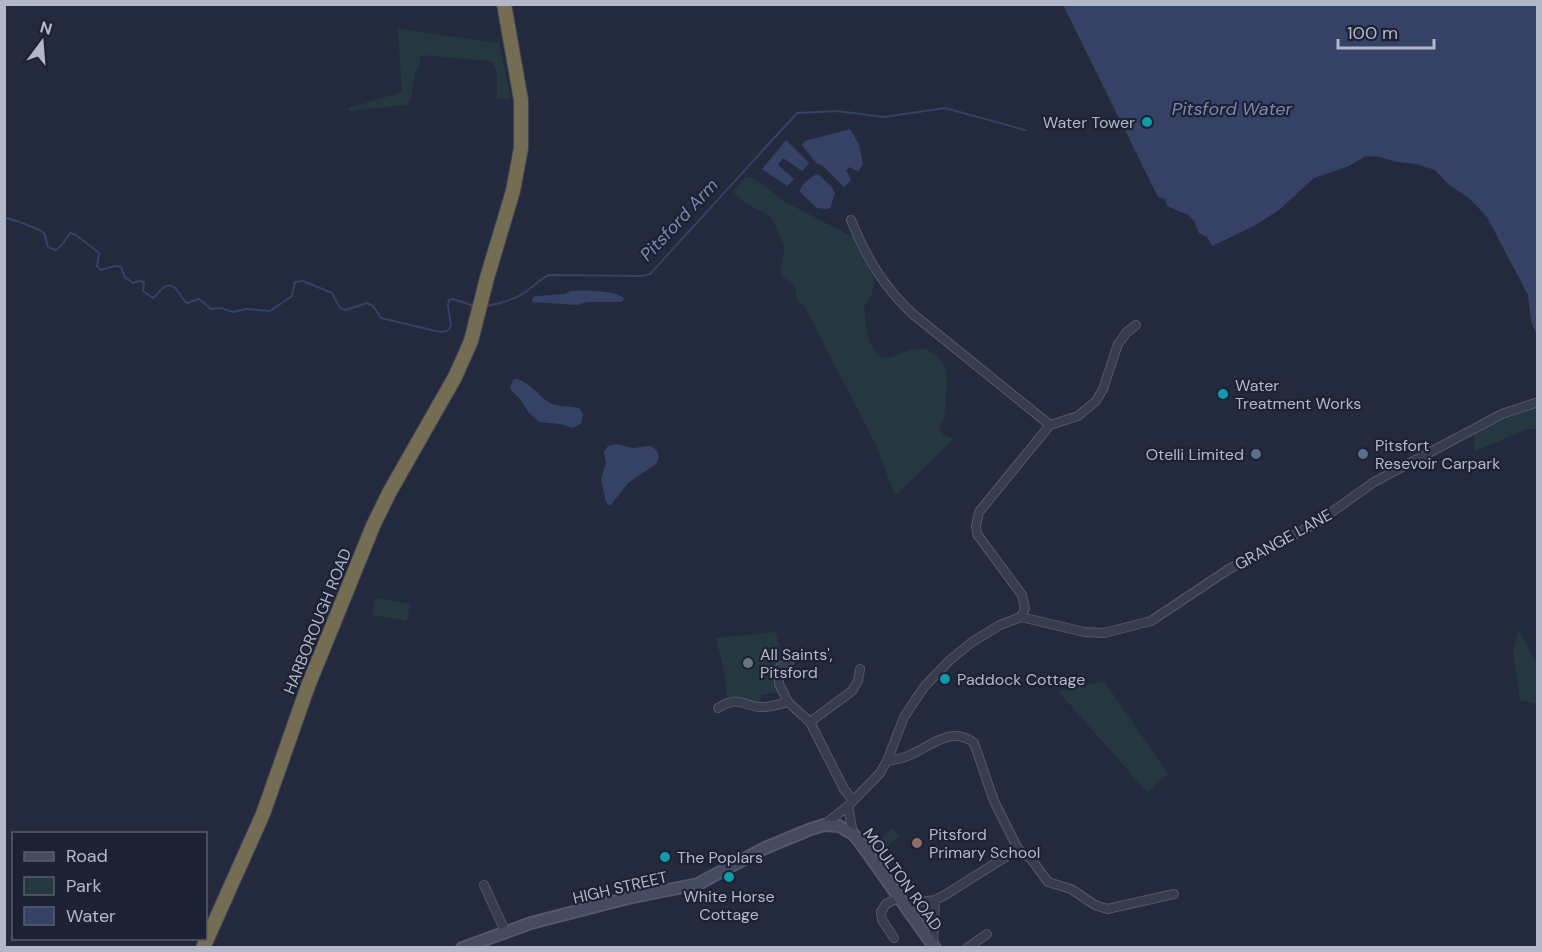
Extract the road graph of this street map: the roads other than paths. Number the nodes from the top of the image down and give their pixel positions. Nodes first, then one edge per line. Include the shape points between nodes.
1 (504, 4) edge
2 (851, 219) dead end
3 (1136, 325) dead end
4 (1538, 402) edge
5 (1050, 425) junction
6 (1021, 617) junction
7 (789, 662) dead end
8 (860, 669) dead end
9 (789, 702) junction
10 (718, 708) dead end
11 (810, 722) junction
12 (887, 761) junction
13 (851, 804) junction
14 (824, 825) junction
15 (853, 834) junction
16 (1018, 849) junction
17 (484, 885) dead end
18 (1174, 894) dead end
19 (902, 900) junction
20 (935, 900) junction
21 (505, 931) junction
22 (987, 934) dead end
23 (894, 938) dead end
24 (934, 946) edge
25 (205, 947) edge
26 (462, 948) edge
27 (966, 948) edge

1 - 25 highway, HARBOROUGH ROAD via 521,100 521,148 513,191 471,341 373,526 308,686 263,814
2 - 5 street via 866,256 895,298
3 - 5 street via 1118,344 1096,401 1078,416
4 - 6 street, GRANGE LANE via 1502,414 1374,482 1316,524 1229,569 1151,621 1104,633
5 - 6 street via 988,499 977,518 977,534 1022,595 1025,608
6 - 12 street via 972,642 924,687 904,717
7 - 9 street via 779,668 779,684
8 - 11 street via 852,691
9 - 10 street via 762,707 729,701
9 - 11 street
11 - 13 street
12 - 13 street
12 - 16 street via 907,757 950,735 967,738 974,743 994,801
13 - 14 street
13 - 15 street
14 - 15 street, MOULTON ROAD via 839,826
14 - 21 street, HIGH STREET via 765,848 698,884
15 - 19 street, MOULTON ROAD
16 - 18 street via 1048,882 1071,889 1102,908
16 - 20 street
17 - 21 street
19 - 20 street
19 - 23 street via 886,904 881,912
19 - 24 street, MOULTON ROAD
20 - 24 street
21 - 26 street, HIGH STREET
22 - 27 street

